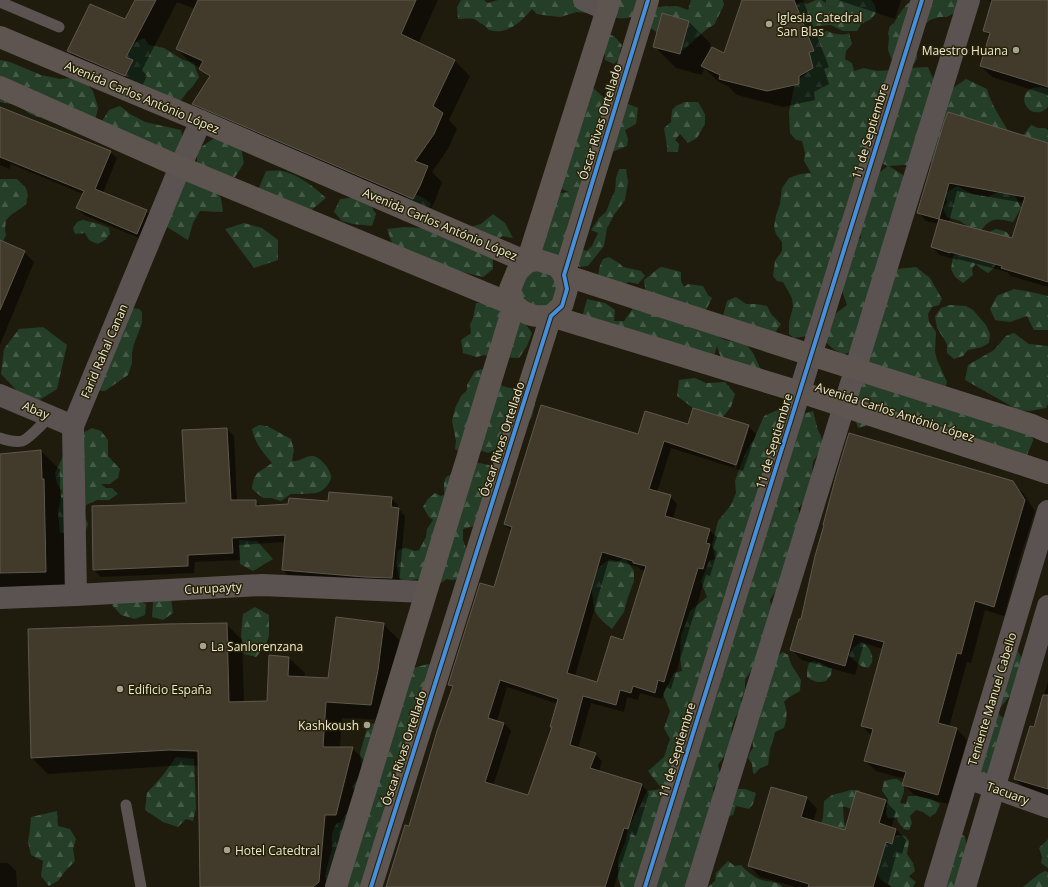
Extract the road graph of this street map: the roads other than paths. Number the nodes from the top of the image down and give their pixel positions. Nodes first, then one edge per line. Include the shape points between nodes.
1 (584, 0) edge
2 (648, 0) edge
3 (922, 0) edge
4 (969, 0) edge
5 (0, 2) edge
6 (608, 5) edge
7 (59, 27) dead end
8 (0, 37) edge
9 (0, 87) edge
10 (201, 122) junction
11 (180, 167) junction
12 (527, 262) junction
13 (564, 275) junction
14 (514, 305) junction
15 (551, 316) junction
16 (811, 355) junction
17 (855, 369) junction
18 (800, 392) junction
19 (0, 395) edge
20 (844, 406) junction
21 (50, 416) junction
22 (73, 426) junction
23 (1048, 432) edge
24 (0, 438) edge
25 (1048, 473) edge
26 (1048, 511) edge
27 (426, 592) junction
28 (76, 595) junction
29 (0, 598) edge
30 (1048, 606) edge
31 (968, 778) junction
32 (994, 788) junction
33 (126, 805) dead end
34 (1048, 807) edge
35 (141, 887) edge
36 (336, 887) edge
37 (371, 887) edge
38 (645, 887) edge
39 (696, 887) edge
40 (935, 887) edge
41 (965, 887) edge

1 - 6 street
2 - 13 main road, Óscar Rivas Ortellado
3 - 16 street, 11 de Septiembre
4 - 17 street
5 - 7 lane
6 - 12 main road, Óscar Rivas Ortellado
8 - 10 main road, Avenida Carlos António López
9 - 11 main road, Avenida Carlos António López
10 - 11 street, Farid Rahal Canan
10 - 12 main road, Avenida Carlos António López
11 - 14 main road, Avenida Carlos António López
11 - 22 street, Farid Rahal Canan
12 - 13 main road, Avenida Carlos António López via 538,260 557,266
12 - 14 main road, Óscar Rivas Ortellado via 517,272 510,289
13 - 15 main road, Óscar Rivas Ortellado via 568,289 562,306
13 - 16 main road, Avenida Carlos António López
14 - 15 main road, Avenida Carlos António López via 522,312 535,316
14 - 27 main road, Óscar Rivas Ortellado
15 - 18 main road, Avenida Carlos António López
15 - 37 main road, Óscar Rivas Ortellado
16 - 17 main road, Avenida Carlos António López
16 - 18 street, 11 de Septiembre
17 - 20 street
17 - 23 main road, Avenida Carlos António López
18 - 20 main road, Avenida Carlos António López
18 - 38 street, 11 de Septiembre
19 - 21 street, Abay
20 - 25 main road, Avenida Carlos António López
20 - 39 street
21 - 22 street, Abay
21 - 24 lane via 22,441
22 - 28 street, Farid Rahal Canan
26 - 31 street, Teniente Manuel Cabello
27 - 28 street, Curupayty via 262,585
27 - 36 main road, Óscar Rivas Ortellado
28 - 29 street, Curupayty
30 - 32 street
31 - 32 street, Tacuary
31 - 40 street, Teniente Manuel Cabello
32 - 34 street, Tacuary
32 - 41 street
33 - 35 lane

